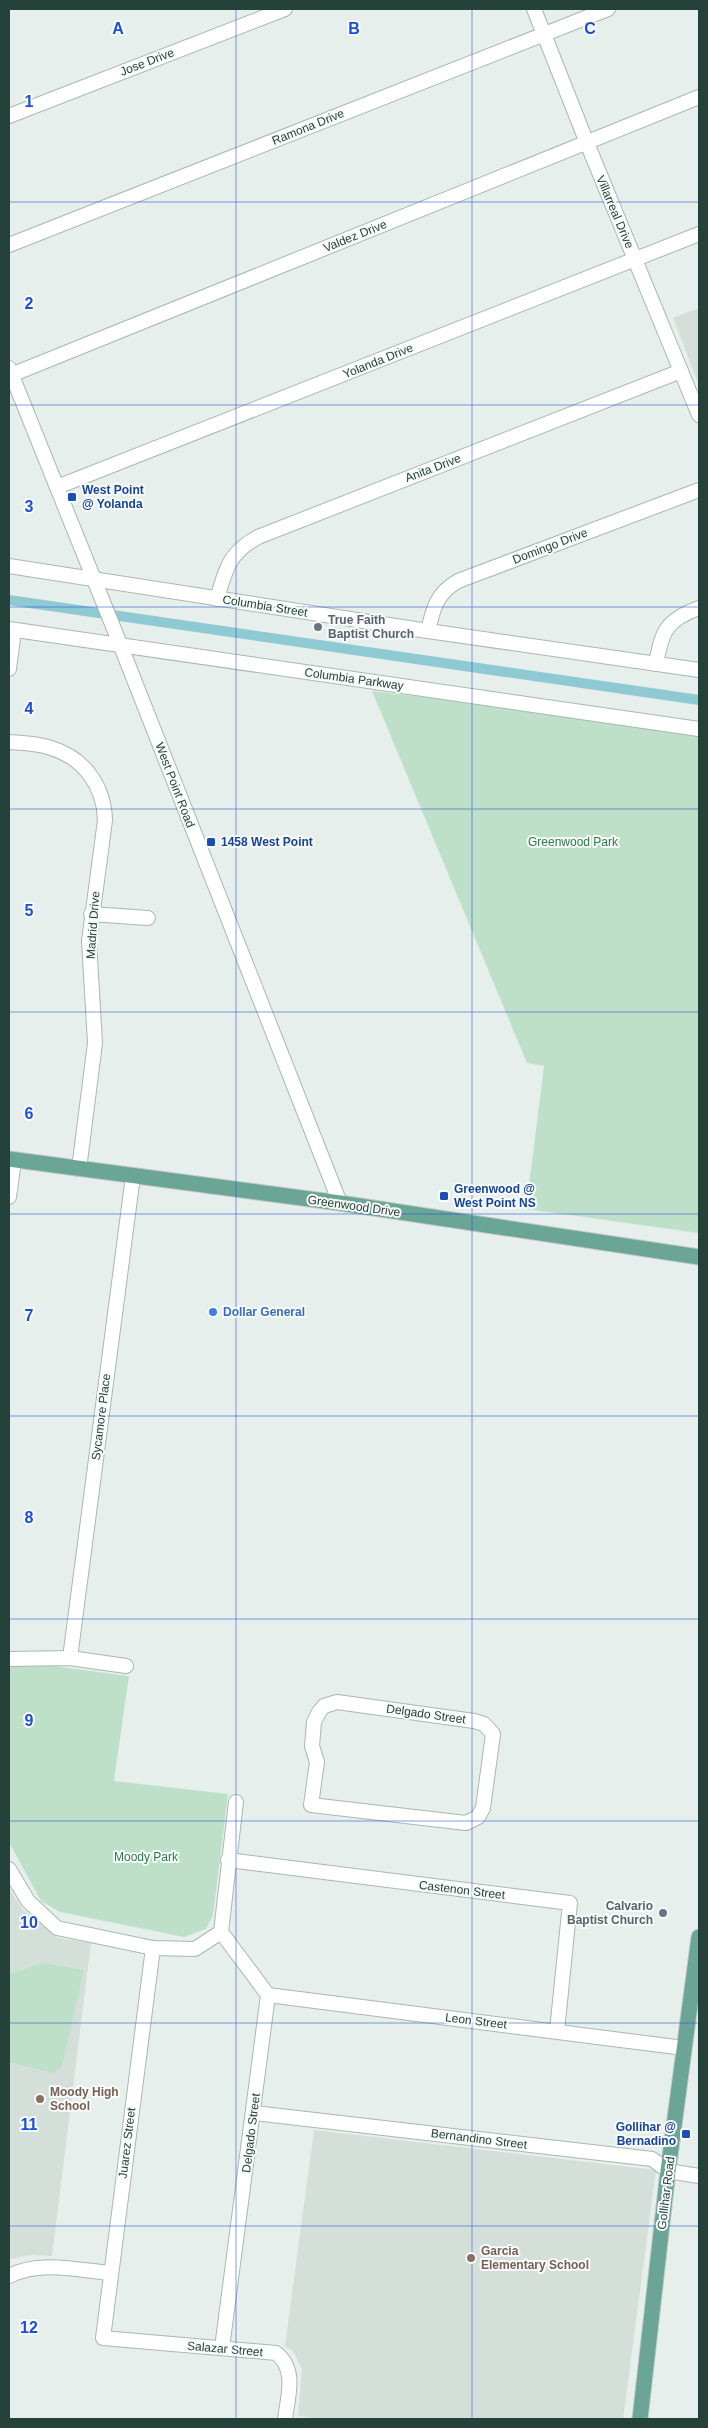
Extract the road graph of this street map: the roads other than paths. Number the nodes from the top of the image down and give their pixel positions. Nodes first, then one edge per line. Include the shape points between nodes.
1 (285, 9) edge
2 (534, 9) edge
3 (608, 9) edge
4 (544, 34) junction
5 (699, 97) edge
6 (9, 116) edge
7 (587, 143) junction
8 (699, 234) edge
9 (9, 245) edge
10 (635, 259) junction
11 (10, 371) edge
12 (681, 371) junction
13 (699, 415) edge
14 (57, 487) junction
15 (699, 490) edge
16 (9, 566) edge
17 (96, 585) junction
18 (217, 599) junction
19 (699, 608) edge
20 (11, 629) edge
21 (428, 631) junction
22 (118, 639) junction
23 (656, 664) junction
24 (9, 669) edge
25 (699, 670) edge
26 (699, 730) edge
27 (9, 742) edge
28 (91, 914) junction
29 (148, 918) dead end
30 (11, 1159) edge
31 (79, 1169) junction
32 (133, 1176) junction
33 (9, 1196) edge
34 (340, 1203) junction
35 (699, 1256) edge
36 (70, 1658) junction
37 (9, 1659) edge
38 (126, 1666) dead end
39 (236, 1802) dead end
40 (311, 1805) joint
41 (228, 1860) junction
42 (9, 1869) edge
43 (221, 1932) junction
44 (699, 1937) edge
45 (153, 1948) junction
46 (268, 1995) junction
47 (556, 2031) junction
48 (684, 2048) junction
49 (254, 2113) junction
50 (668, 2171) junction
51 (699, 2176) edge
52 (110, 2273) junction
53 (9, 2276) edge
54 (103, 2338) joint
55 (222, 2348) junction
56 (285, 2419) edge
57 (640, 2419) edge

1 - 6 street, Jose Drive
2 - 4 street, Villarreal Drive
3 - 4 street, Ramona Drive
4 - 7 street, Villarreal Drive
4 - 9 street, Ramona Drive
5 - 7 street, Valdez Drive
7 - 10 street, Villarreal Drive
7 - 11 street, Valdez Drive
8 - 10 street, Yolanda Drive
10 - 12 street, Villarreal Drive
10 - 14 street, Yolanda Drive
11 - 14 street, West Point Road
12 - 13 street, Villarreal Drive
12 - 18 street, Anita Drive via 258,536 244,545 227,564
14 - 17 street, West Point Road
15 - 21 street, Domingo Drive via 458,581 440,595 434,605
16 - 17 street, Columbia Street
17 - 18 street, Columbia Street
17 - 22 street, West Point Road
18 - 21 street, Columbia Street
19 - 23 street via 678,618 666,629
20 - 22 street, Columbia Parkway
20 - 24 street
21 - 23 street, Columbia Street
22 - 26 street, Columbia Parkway
22 - 34 street, West Point Road
23 - 25 street, Columbia Street
27 - 28 street, Madrid Drive via 49,747 67,754 83,766 100,791 105,820
28 - 29 street
28 - 31 street, Madrid Drive via 90,967 95,1043
30 - 31 main road, Greenwood Drive
30 - 33 street
31 - 32 main road, Greenwood Drive
32 - 34 main road, Greenwood Drive
32 - 36 street, Sycamore Place
34 - 35 main road, Greenwood Drive
36 - 37 street
36 - 38 street
39 - 41 street
40 - 40 street, Delgado Street via 317,1762 312,1746 314,1722 324,1706 337,1702 474,1720 484,1724 493,1734 483,1808 478,1817 466,1823
41 - 43 street
41 - 47 street, Castenon Street via 570,1904
42 - 45 street via 28,1901 57,1928
43 - 45 street via 195,1949
43 - 46 street
44 - 48 main road, Gollihar Road
45 - 52 street, Juarez Street
46 - 47 street, Leon Street
46 - 49 street, Delgado Street
47 - 48 street, Leon Street
48 - 50 main road, Gollihar Road
49 - 50 street, Bernandino Street via 652,2159
49 - 55 street, Delgado Street
50 - 51 street, Bernandino Street
50 - 57 main road, Gollihar Road
52 - 53 street via 42,2266
52 - 54 street, Juarez Street
54 - 55 street, Salazar Street
55 - 56 street, Salazar Street via 276,2354 284,2359 290,2379

